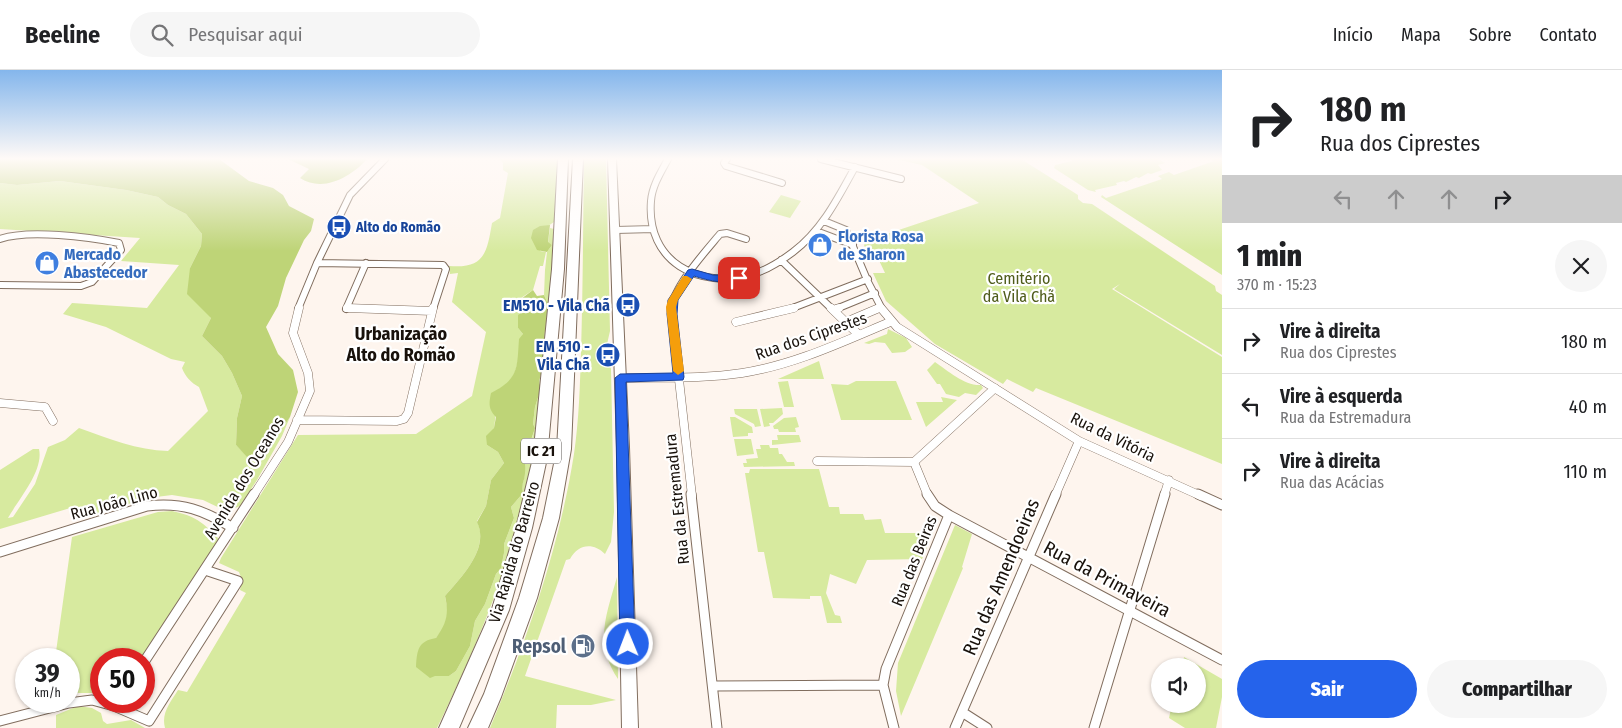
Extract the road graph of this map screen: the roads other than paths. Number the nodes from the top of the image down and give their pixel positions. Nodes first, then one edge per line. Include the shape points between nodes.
1 (355, 190) edge
2 (562, 190) edge
3 (577, 190) edge
4 (614, 190) edge
5 (654, 190) edge
6 (842, 190) edge
7 (824, 221) junction
8 (653, 229) junction
9 (616, 230) junction
10 (816, 231) junction
11 (0, 239) edge
12 (746, 239) dead end
13 (853, 245) junction
14 (781, 260) junction
15 (317, 263) junction
16 (366, 263) junction
17 (692, 272) junction
18 (868, 279) junction
19 (0, 285) edge
20 (875, 293) junction
21 (821, 298) junction
22 (881, 308) junction
23 (833, 310) junction
24 (432, 311) junction
25 (736, 322) dead end
26 (846, 322) junction
27 (890, 322) junction
28 (859, 335) junction
29 (679, 377) junction
30 (620, 378) junction
31 (995, 388) junction
32 (0, 403) edge
33 (297, 420) junction
34 (53, 421) dead end
35 (1078, 441) junction
36 (817, 461) dead end
37 (914, 462) junction
38 (1169, 480) junction
39 (1222, 505) edge
40 (949, 515) junction
41 (232, 528) junction
42 (0, 552) edge
43 (1028, 557) junction
44 (205, 570) junction
45 (1129, 611) junction
46 (153, 648) edge
47 (1222, 660) edge
48 (883, 685) junction
49 (713, 686) junction
50 (90, 700) edge
51 (155, 712) edge
52 (962, 712) junction
53 (133, 713) edge
54 (154, 713) edge
55 (0, 721) edge
56 (449, 728) edge
57 (478, 728) edge
58 (630, 728) edge
59 (717, 728) edge
60 (894, 728) edge
61 (955, 728) edge
62 (987, 728) edge
63 (1094, 728) edge

1 - 15 street, Avenida dos Oceanos
2 - 56 highway, Via Rápida do Barreiro / IC 21 via 558,269 540,458 500,610
3 - 57 highway, Via Rápida do Barreiro / IC 21 via 564,450 551,518 528,598
4 - 9 main road
5 - 8 street via 651,209
6 - 7 street
7 - 10 street
7 - 13 street via 846,230
8 - 9 street
8 - 17 street via 667,258
9 - 30 main road
10 - 13 street
10 - 14 street
11 - 19 street via 4,236 28,236 109,241 119,244 121,250 92,282 82,286
12 - 17 street, Rua da Estremadura via 720,234
13 - 18 street
14 - 17 street via 739,278 713,278
14 - 21 street
15 - 16 street
15 - 33 street, Avenida dos Oceanos via 296,315 293,333 308,373 310,391
16 - 24 street via 443,265 446,269
16 - 24 street via 346,309
17 - 29 street, Rua da Estremadura via 671,307
18 - 20 street
18 - 21 street
20 - 22 street
20 - 23 street
21 - 23 street
21 - 25 street via 785,311
22 - 26 street
22 - 27 street
23 - 26 street
24 - 33 street via 404,419
26 - 28 street
27 - 28 street, Rua dos Ciprestes
27 - 31 street, Rua da Vitória
28 - 29 street, Rua dos Ciprestes via 761,369
29 - 30 street, Rua dos Ciprestes
29 - 49 street, Rua da Estremadura
30 - 58 main road
31 - 35 street, Rua da Vitória
31 - 37 street
32 - 34 street via 45,407
33 - 41 street, Avenida dos Oceanos via 288,442
35 - 38 street, Rua da Vitória
35 - 43 street, Rua das Amendoeiras
36 - 37 street
37 - 40 street, Rua das Beiras via 929,498
38 - 39 street, Rua da Vitória
38 - 45 street
40 - 43 street, Rua da Primaveira
40 - 48 street, Rua das Beiras via 886,669
41 - 42 street, Rua João Lino via 194,506 161,504
41 - 44 street, Avenida dos Oceanos
43 - 45 street, Rua da Primaveira
43 - 52 street, Rua das Amendoeiras
44 - 46 street, Avenida dos Oceanos
44 - 51 street via 238,581
45 - 47 street, Rua da Primaveira
45 - 63 street
48 - 49 street
48 - 60 street, Rua das Beiras
49 - 59 street, Rua da Estremadura
50 - 55 street
52 - 61 street, Rua das Amendoeiras
52 - 62 street
53 - 54 street via 149,721

